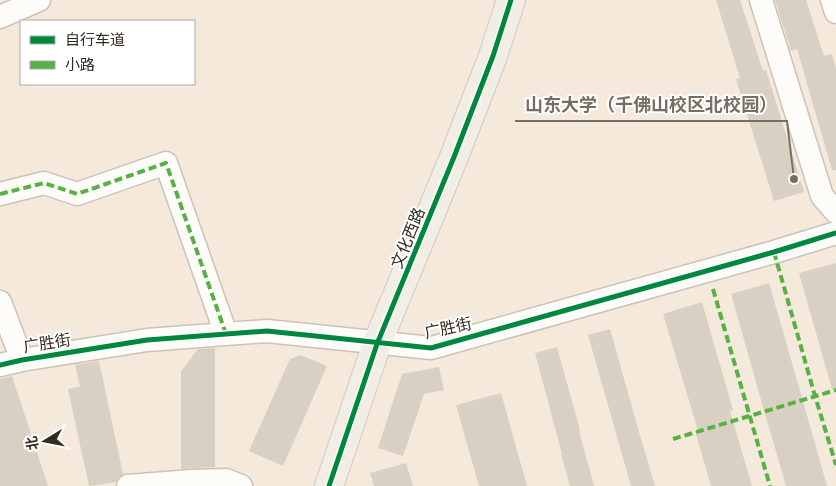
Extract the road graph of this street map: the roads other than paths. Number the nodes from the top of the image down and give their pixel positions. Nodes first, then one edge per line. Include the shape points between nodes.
1 (39, 0) edge
2 (511, 0) edge
3 (761, 0) edge
4 (832, 0) edge
5 (836, 12) edge
6 (0, 18) edge
7 (0, 194) edge
8 (836, 212) edge
9 (836, 233) edge
10 (0, 302) edge
11 (226, 334) junction
12 (389, 344) junction
13 (22, 360) junction
14 (0, 365) edge
15 (128, 486) edge
16 (241, 486) edge
17 (329, 486) edge

1 - 6 street
2 - 12 main road, 文化西路
3 - 8 street via 822,196
4 - 5 street
7 - 11 street via 44,183 77,194 166,164
9 - 12 street, 广胜街 via 431,348
10 - 13 street
11 - 12 street, 广胜街 via 267,331
11 - 13 street, 广胜街 via 147,340
12 - 17 main road, 文化西路
13 - 14 street, 广胜街
15 - 16 street via 226,480

